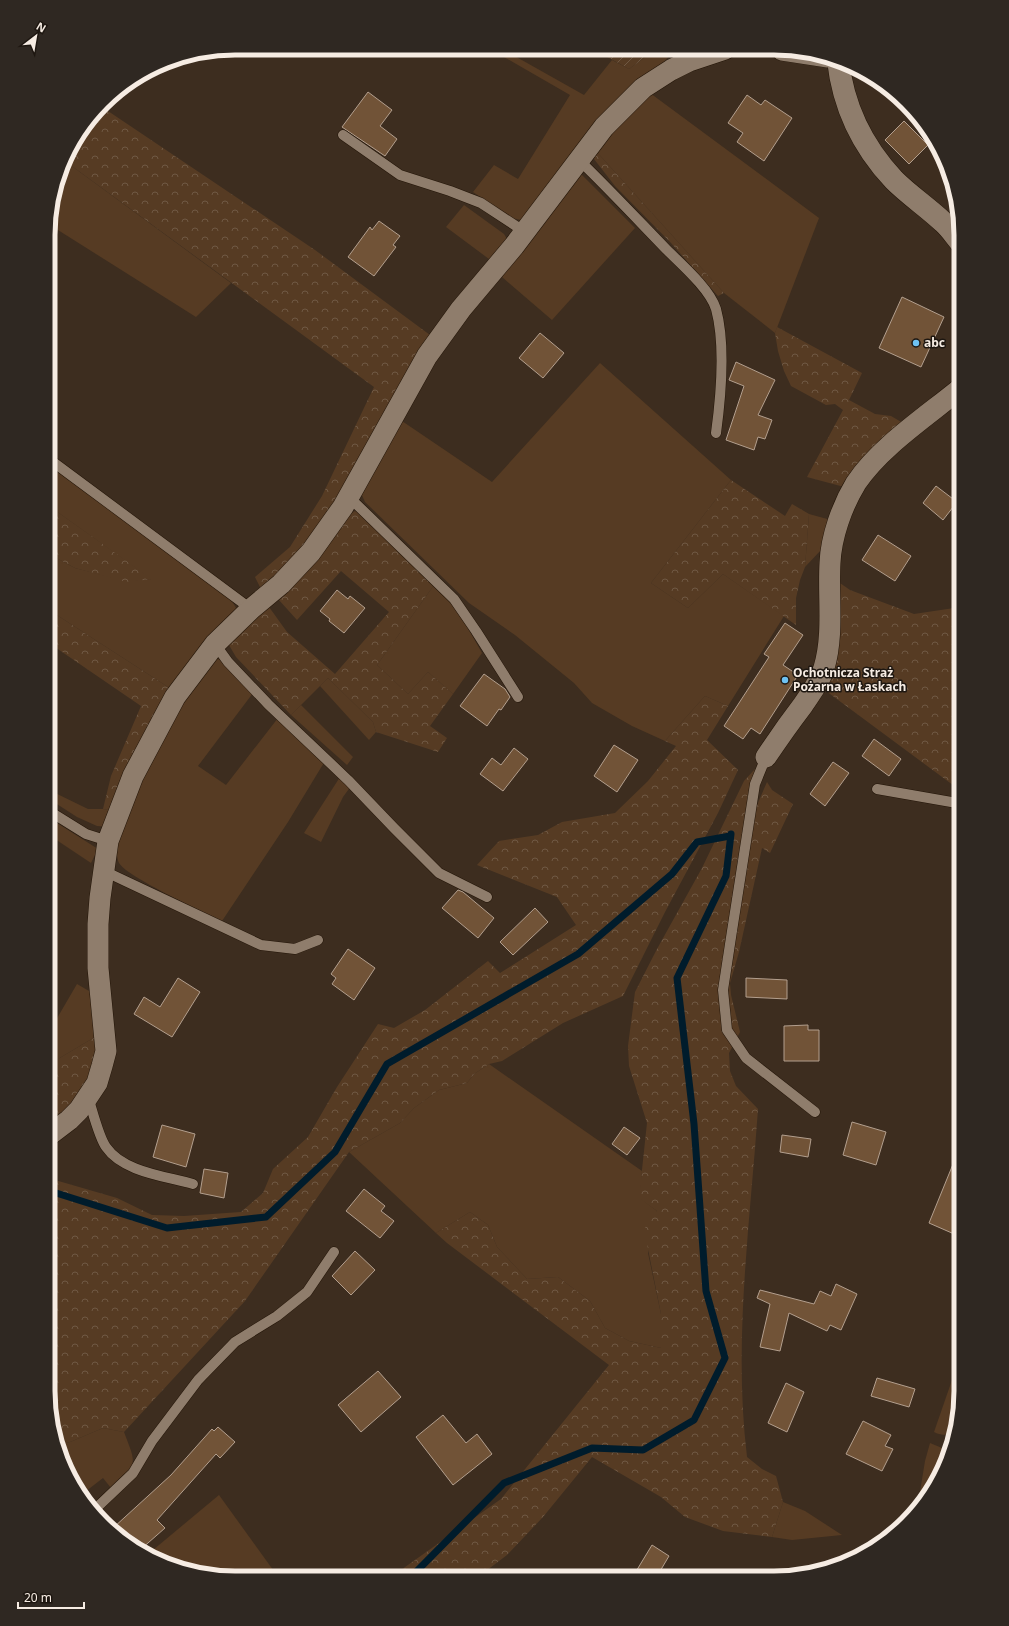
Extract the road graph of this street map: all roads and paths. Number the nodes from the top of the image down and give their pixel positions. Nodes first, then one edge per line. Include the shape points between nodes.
1 (683, 55) edge
2 (839, 67) edge
3 (343, 135) dead end
4 (578, 160) junction
5 (525, 232) junction
6 (954, 235) edge
7 (954, 394) edge
8 (716, 433) dead end
9 (55, 463) edge
10 (349, 497) junction
11 (251, 609) junction
12 (215, 644) junction
13 (518, 697) dead end
14 (766, 757) joint
15 (877, 789) dead end
16 (954, 802) edge
17 (55, 815) edge
18 (108, 841) junction
19 (104, 871) junction
20 (487, 897) dead end
21 (318, 940) dead end
22 (88, 1097) junction
23 (816, 1112) dead end
24 (55, 1131) edge
25 (193, 1184) dead end
26 (334, 1252) dead end
27 (97, 1507) edge

1 - 4 street via 671,70 643,88 604,127
2 - 6 street via 845,99 861,137 875,158
3 - 5 lane via 400,175 480,203
4 - 5 street
4 - 8 lane via 703,286 716,308 721,341 721,400
5 - 10 street via 461,309 427,356
7 - 14 street via 886,450 856,483 847,499 834,539 830,562 830,636 823,671 815,687
9 - 11 lane
10 - 11 street via 311,552 281,584
10 - 13 lane via 454,599
11 - 12 street
12 - 18 street via 175,697 133,776
12 - 20 lane via 228,662 268,704 348,780 439,873
14 - 23 lane via 755,784 723,990 727,1030 746,1058
15 - 16 lane
17 - 18 lane via 86,834
18 - 19 street
19 - 21 lane via 261,944 295,949
19 - 22 street via 98,924 98,961 106,1051 97,1083
22 - 24 street via 80,1110
22 - 25 lane via 106,1147 122,1163
26 - 27 lane via 307,1292 277,1316 235,1342 198,1380 152,1441 133,1473

